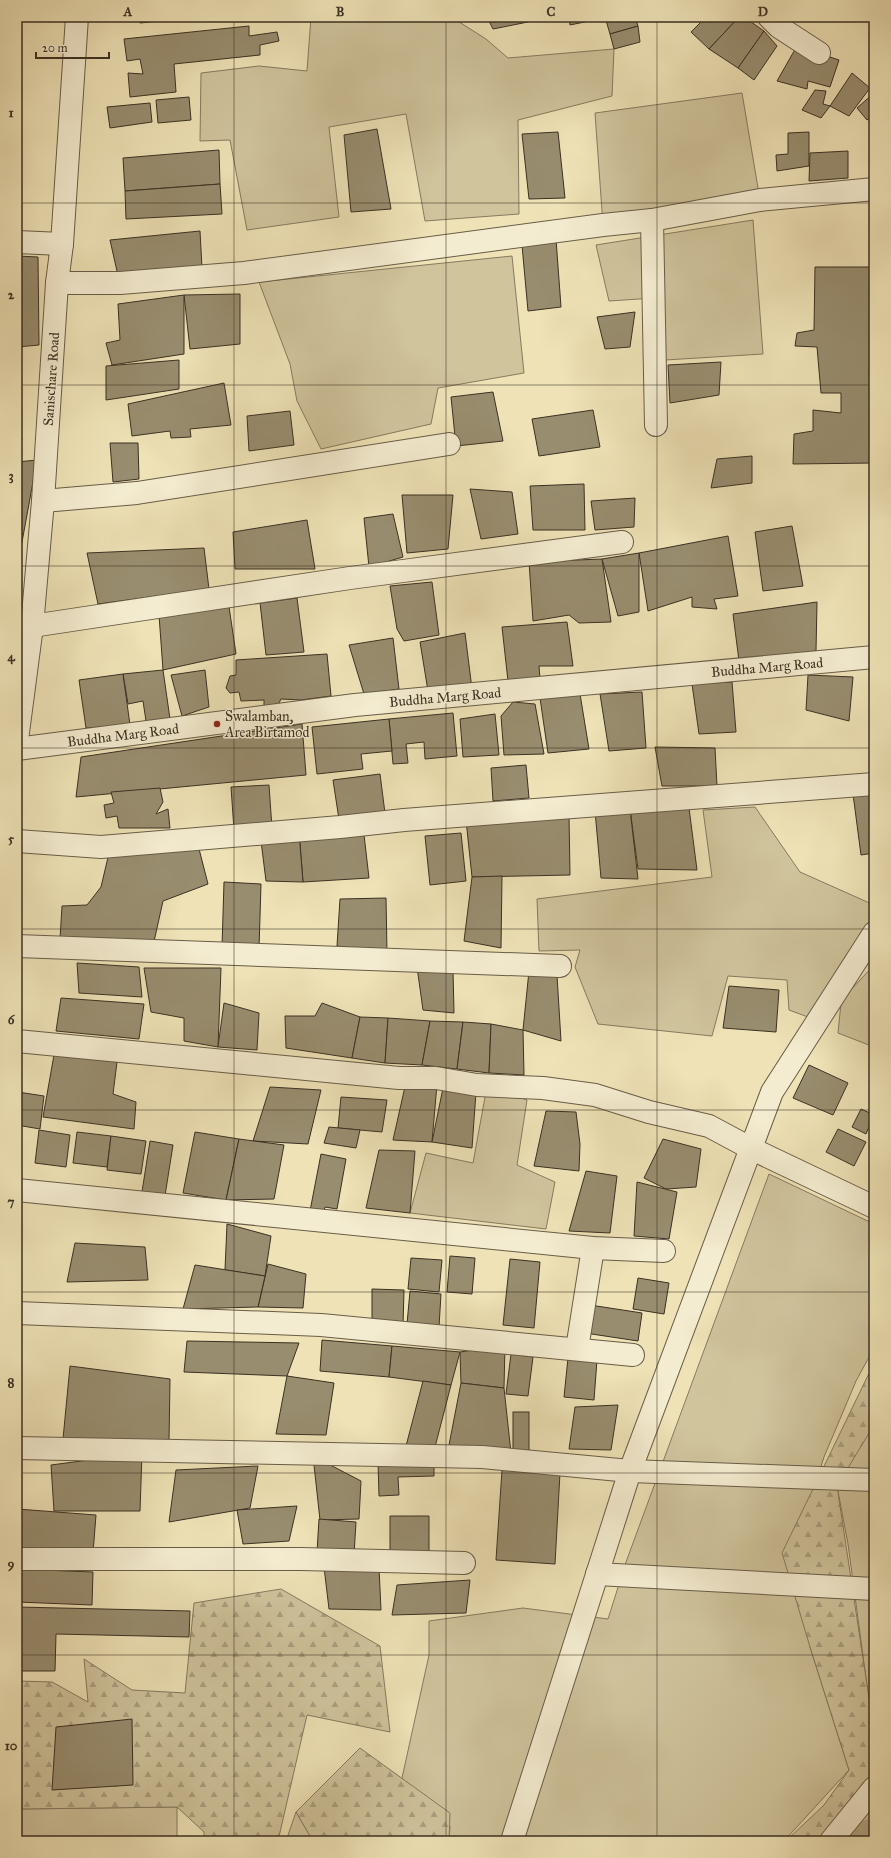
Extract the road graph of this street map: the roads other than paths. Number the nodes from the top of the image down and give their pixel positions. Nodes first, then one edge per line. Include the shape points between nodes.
1 (77, 17) edge
2 (769, 17) edge
3 (819, 53) dead end
4 (874, 189) edge
5 (652, 220) junction
6 (17, 242) edge
7 (62, 244) junction
8 (57, 283) junction
9 (656, 424) dead end
10 (449, 444) dead end
11 (43, 501) junction
12 (622, 542) dead end
13 (32, 626) junction
14 (874, 657) edge
15 (17, 740) edge
16 (17, 749) edge
17 (874, 784) edge
18 (17, 841) edge
19 (874, 932) edge
20 (17, 946) edge
21 (560, 966) dead end
22 (17, 1041) edge
23 (750, 1148) junction
24 (17, 1190) edge
25 (874, 1207) edge
26 (593, 1248) junction
27 (664, 1251) dead end
28 (17, 1313) edge
29 (577, 1349) junction
30 (633, 1354) dead end
31 (17, 1448) edge
32 (630, 1471) junction
33 (874, 1480) edge
34 (17, 1559) edge
35 (464, 1563) dead end
36 (597, 1574) junction
37 (874, 1590) edge
38 (874, 1788) edge
39 (512, 1841) edge
40 (831, 1841) edge

1 - 7 street, Sanischare Road
2 - 3 street via 779,27
4 - 5 street via 760,200
5 - 8 street via 244,273 120,283
5 - 9 street
6 - 7 street
7 - 8 street, Sanischare Road
8 - 11 street, Sanischare Road
10 - 11 street via 137,493
11 - 13 street, Sanischare Road
12 - 13 street via 350,578
13 - 15 street, Sanischare Road
14 - 16 street, Buddha Marg Road via 355,705
17 - 18 street via 404,820 101,847
19 - 23 street via 772,1092
20 - 21 street
22 - 23 street via 399,1078 436,1078 477,1085 543,1088 595,1096 709,1126
23 - 25 street
23 - 32 street
24 - 26 street
26 - 27 street
26 - 29 street
28 - 29 street via 321,1325
29 - 30 street
31 - 32 street via 482,1457
32 - 33 street
32 - 36 street
34 - 35 street via 302,1559
36 - 37 street
36 - 39 street
38 - 40 street

